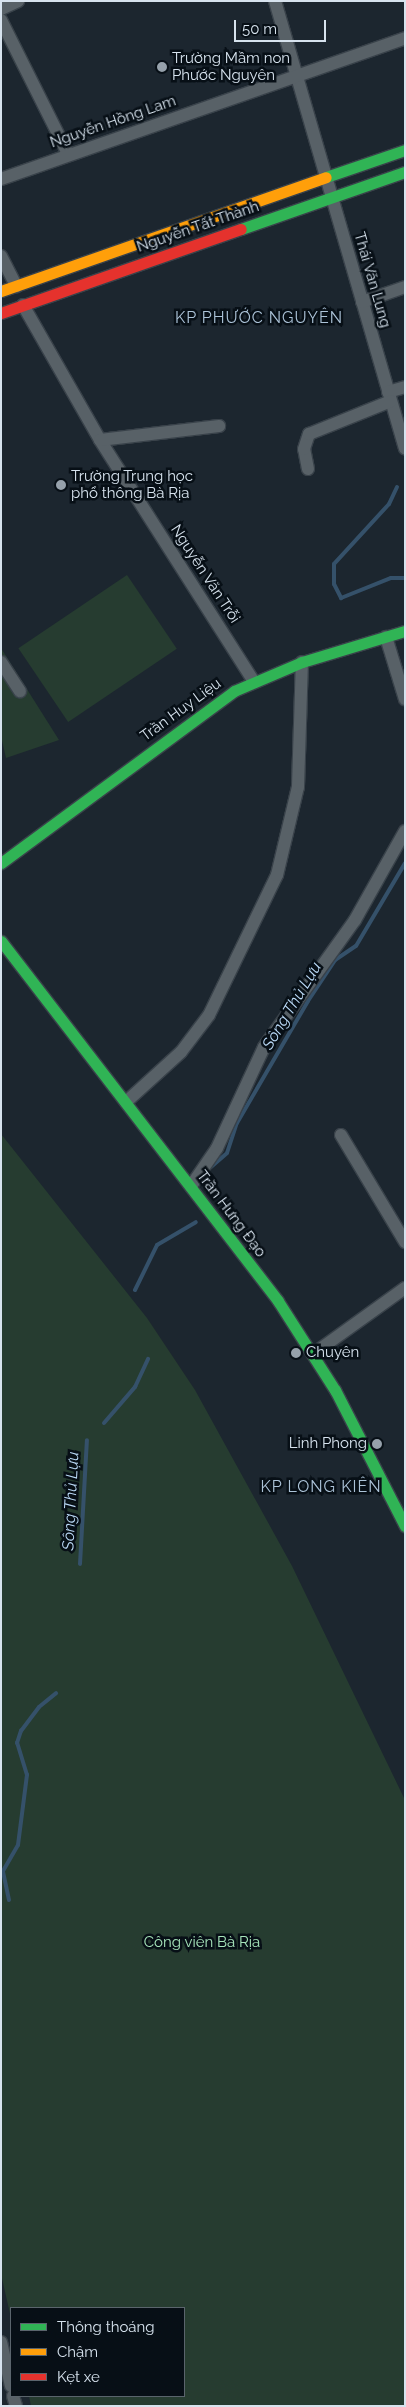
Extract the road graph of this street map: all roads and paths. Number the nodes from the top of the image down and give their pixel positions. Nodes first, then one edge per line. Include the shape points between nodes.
1 (18, 1) edge
2 (275, 1) edge
3 (1, 9) edge
4 (1, 20) edge
5 (405, 38) edge
6 (297, 77) junction
7 (405, 150) edge
8 (68, 154) junction
9 (405, 172) edge
10 (324, 178) junction
11 (1, 179) edge
12 (331, 197) junction
13 (1, 256) edge
14 (16, 286) junction
15 (405, 287) edge
16 (1, 291) edge
17 (362, 302) junction
18 (23, 305) junction
19 (1, 313) edge
20 (405, 387) edge
21 (389, 397) junction
22 (219, 426) dead end
23 (100, 440) junction
24 (405, 449) edge
25 (308, 469) dead end
26 (405, 631) edge
27 (386, 636) junction
28 (1, 662) edge
29 (302, 662) junction
30 (253, 680) junction
31 (20, 691) dead end
32 (405, 699) edge
33 (405, 831) edge
34 (1, 863) edge
35 (1, 941) edge
36 (126, 1102) junction
37 (341, 1135) dead end
38 (191, 1186) junction
39 (405, 1242) edge
40 (405, 1288) edge
41 (313, 1354) junction
42 (405, 1526) edge
43 (1, 2342) edge
44 (10, 2382) edge

1 - 3 street
2 - 6 street, Thái Văn Lung
4 - 8 street
5 - 6 street, Nguyễn Hồng Lam
6 - 8 street, Nguyễn Hồng Lam
6 - 10 street, Thái Văn Lung
7 - 10 street, Nguyễn Tất Thành
8 - 11 street, Nguyễn Hồng Lam
9 - 12 street, Nguyễn Tất Thành
10 - 12 street, Thái Văn Lung
10 - 14 street, Nguyễn Tất Thành
12 - 17 street, Thái Văn Lung
12 - 18 street, Nguyễn Tất Thành
13 - 14 street
14 - 16 street, Nguyễn Tất Thành
15 - 17 street
17 - 21 street, Thái Văn Lung
18 - 19 street, Nguyễn Tất Thành
18 - 23 street, Nguyễn Văn Trỗi
20 - 21 street
21 - 24 street, Thái Văn Lung
21 - 25 street via 309,434 304,449
22 - 23 street
23 - 30 street, Nguyễn Văn Trỗi
26 - 27 street, Trần Huy Liệu
27 - 29 street, Trần Huy Liệu
27 - 32 street
28 - 31 street
29 - 30 street, Trần Huy Liệu
29 - 36 street via 298,787 277,875 209,1015 181,1052
30 - 34 street, Trần Huy Liệu via 119,774
33 - 38 street via 354,920 264,1047 217,1148
35 - 36 street, Trần Hưng Đạo
36 - 38 street, Trần Hưng Đạo
37 - 39 street
38 - 41 street, Trần Hưng Đạo via 278,1301
40 - 41 street
41 - 42 street, Trần Hưng Đạo
43 - 44 street

